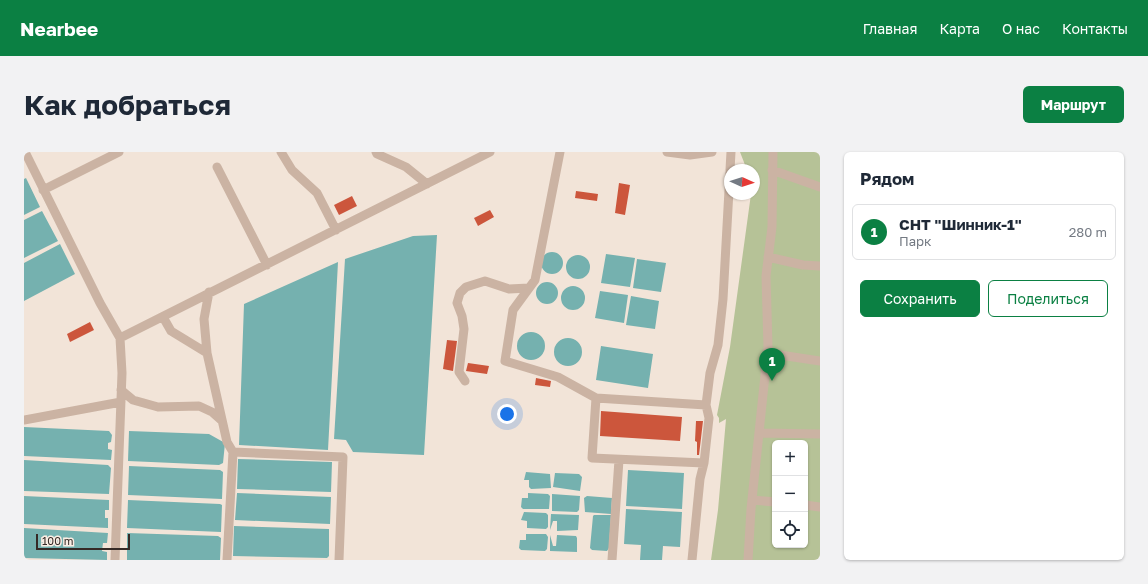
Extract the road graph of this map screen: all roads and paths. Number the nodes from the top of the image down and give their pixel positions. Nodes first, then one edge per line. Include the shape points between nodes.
1 (25, 152) edge
2 (119, 152) edge
3 (281, 152) edge
4 (376, 152) edge
5 (490, 152) edge
6 (560, 152) edge
7 (667, 152) edge
8 (712, 152) edge
9 (731, 152) edge
10 (773, 152) edge
11 (730, 164) edge
12 (217, 167) dead end
13 (772, 172) junction
14 (427, 184) junction
15 (820, 187) edge
16 (43, 190) junction
17 (728, 200) edge
18 (336, 230) junction
19 (768, 257) junction
20 (267, 265) junction
21 (820, 266) edge
22 (529, 288) junction
23 (209, 292) junction
24 (163, 317) junction
25 (120, 338) junction
26 (207, 353) junction
27 (767, 353) junction
28 (820, 361) edge
29 (465, 381) dead end
30 (121, 390) junction
31 (596, 398) junction
32 (121, 402) junction
33 (706, 404) junction
34 (24, 420) edge
35 (221, 420) junction
36 (759, 433) junction
37 (820, 434) edge
38 (233, 452) junction
39 (619, 460) junction
40 (704, 463) junction
41 (752, 500) junction
42 (772, 502) edge
43 (808, 505) edge
44 (820, 507) edge
45 (115, 560) edge
46 (227, 560) edge
47 (339, 560) edge
48 (612, 560) edge
49 (692, 560) edge
50 (748, 560) edge

1 - 16 street
2 - 16 street
3 - 18 street via 292,170 317,193
4 - 14 street via 406,167
5 - 14 street
6 - 22 street via 535,280
7 - 8 street via 690,155
9 - 11 street
10 - 13 street
12 - 20 street
13 - 15 street
13 - 19 street via 772,227
14 - 18 street
16 - 25 street
17 - 33 street via 723,299 718,344 710,373
18 - 20 street
19 - 21 street
19 - 27 street
20 - 23 street
22 - 29 street via 509,289 485,281 466,287 460,293 457,303 464,329 459,372
22 - 31 street via 513,310 505,361 558,377
23 - 24 street
23 - 26 street via 204,319
24 - 25 street
24 - 26 street via 170,331
25 - 30 street
26 - 35 street
27 - 28 street
27 - 36 street
30 - 32 street
30 - 35 street via 133,400 158,407 198,406 212,412
31 - 33 street
31 - 39 street via 592,458
32 - 34 street
32 - 45 street
33 - 40 street via 709,418
35 - 38 street via 227,442
36 - 37 street
36 - 41 street
38 - 46 street
38 - 47 street via 343,457
39 - 40 street
39 - 48 street
40 - 49 street via 700,479
41 - 42 street
41 - 50 street
43 - 44 street

